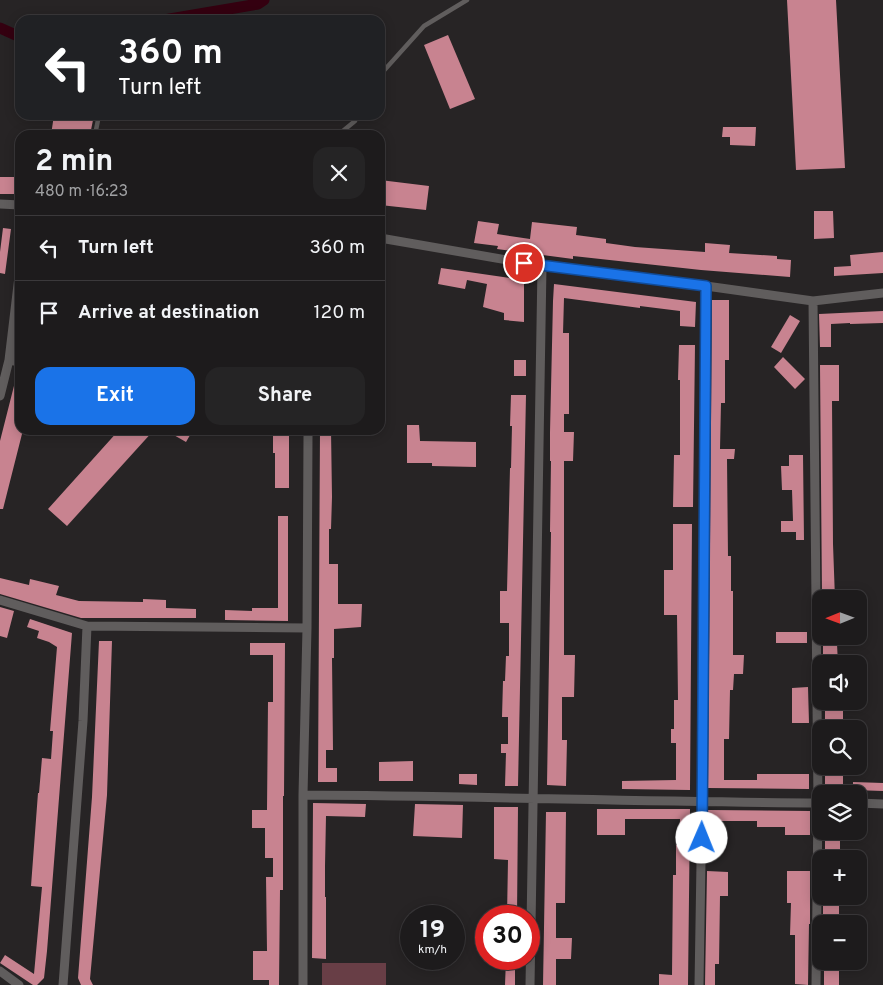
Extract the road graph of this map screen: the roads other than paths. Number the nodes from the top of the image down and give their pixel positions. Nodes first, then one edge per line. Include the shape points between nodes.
1 (467, 0) edge
2 (385, 69) edge
3 (355, 120) edge
4 (344, 130) edge
5 (0, 204) edge
6 (15, 205) edge
7 (385, 239) edge
8 (542, 266) junction
9 (706, 286) junction
10 (883, 293) edge
11 (813, 301) junction
12 (15, 310) edge
13 (9, 360) junction
14 (15, 361) edge
15 (0, 396) edge
16 (308, 436) dead end
17 (0, 600) edge
18 (87, 626) junction
19 (307, 628) junction
20 (819, 785) edge
21 (303, 795) junction
22 (533, 799) junction
23 (702, 801) junction
24 (812, 803) edge
25 (867, 804) edge
26 (883, 804) edge
27 (818, 840) edge
28 (0, 971) edge
29 (19, 985) edge
30 (63, 985) edge
31 (303, 985) edge
32 (530, 985) edge
33 (699, 985) edge
34 (816, 985) edge

1 - 2 lane via 424,26
3 - 4 lane
5 - 6 street
7 - 8 street
8 - 9 street
8 - 22 street
9 - 11 street
9 - 23 street
10 - 11 street
11 - 20 street
12 - 13 street
13 - 14 street
13 - 15 street
16 - 19 street
17 - 18 street
18 - 19 street
18 - 30 street
19 - 21 street
21 - 22 street
21 - 31 street
22 - 23 street
22 - 32 street
23 - 24 street
23 - 33 street
25 - 26 street
27 - 34 street
28 - 29 street

